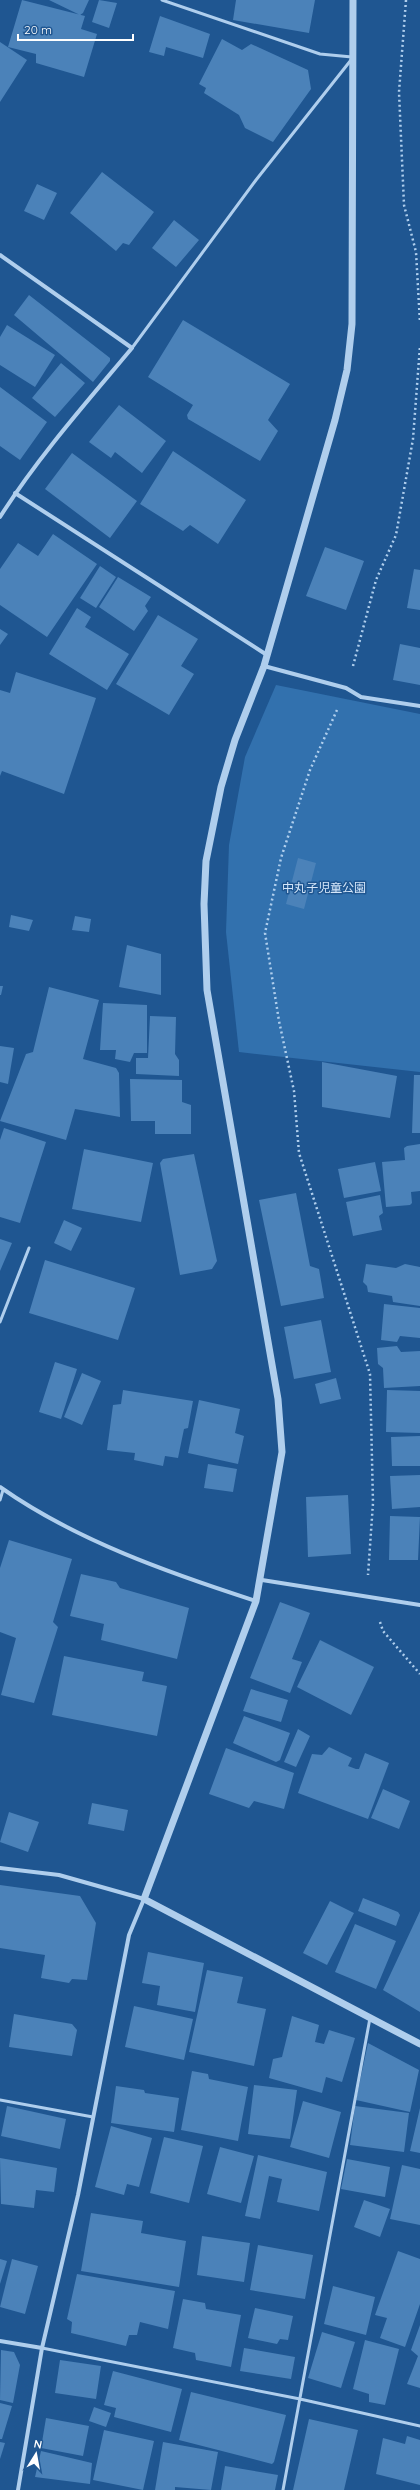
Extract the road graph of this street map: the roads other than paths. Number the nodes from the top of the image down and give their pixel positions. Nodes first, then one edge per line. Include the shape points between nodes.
1 (162, 0) edge
2 (354, 0) edge
3 (354, 57) junction
4 (0, 255) edge
5 (132, 348) junction
6 (15, 492) junction
7 (0, 517) edge
8 (267, 655) junction
9 (264, 666) junction
10 (420, 706) edge
11 (29, 1248) dead end
12 (0, 1322) edge
13 (2, 1488) edge
14 (0, 1500) edge
15 (262, 1580) junction
16 (256, 1601) junction
17 (420, 1605) edge
18 (0, 1868) edge
19 (144, 1899) junction
20 (370, 2018) junction
21 (420, 2044) edge
22 (0, 2100) edge
23 (93, 2117) junction
24 (0, 2341) edge
25 (42, 2348) junction
26 (300, 2399) junction
27 (420, 2426) edge
28 (18, 2490) edge
29 (283, 2490) edge

1 - 3 lane via 320,54
2 - 3 street
3 - 5 lane via 256,180
3 - 8 street via 352,324 346,370 333,427
4 - 5 street
5 - 6 street
6 - 7 street
6 - 8 street
8 - 9 street
9 - 10 street via 346,688 361,697
9 - 15 street via 235,740 221,787 206,861 204,904 207,990 278,1399 282,1445
11 - 12 lane
13 - 14 lane
13 - 16 street via 31,1509 119,1550 181,1577
15 - 16 street
15 - 17 street
16 - 19 street
18 - 19 street via 59,1875
19 - 20 street
19 - 23 street via 129,1935
20 - 21 street
20 - 26 lane
22 - 23 lane
23 - 25 street via 78,2195
24 - 25 street
25 - 26 lane
25 - 28 street
26 - 27 lane
26 - 29 lane

